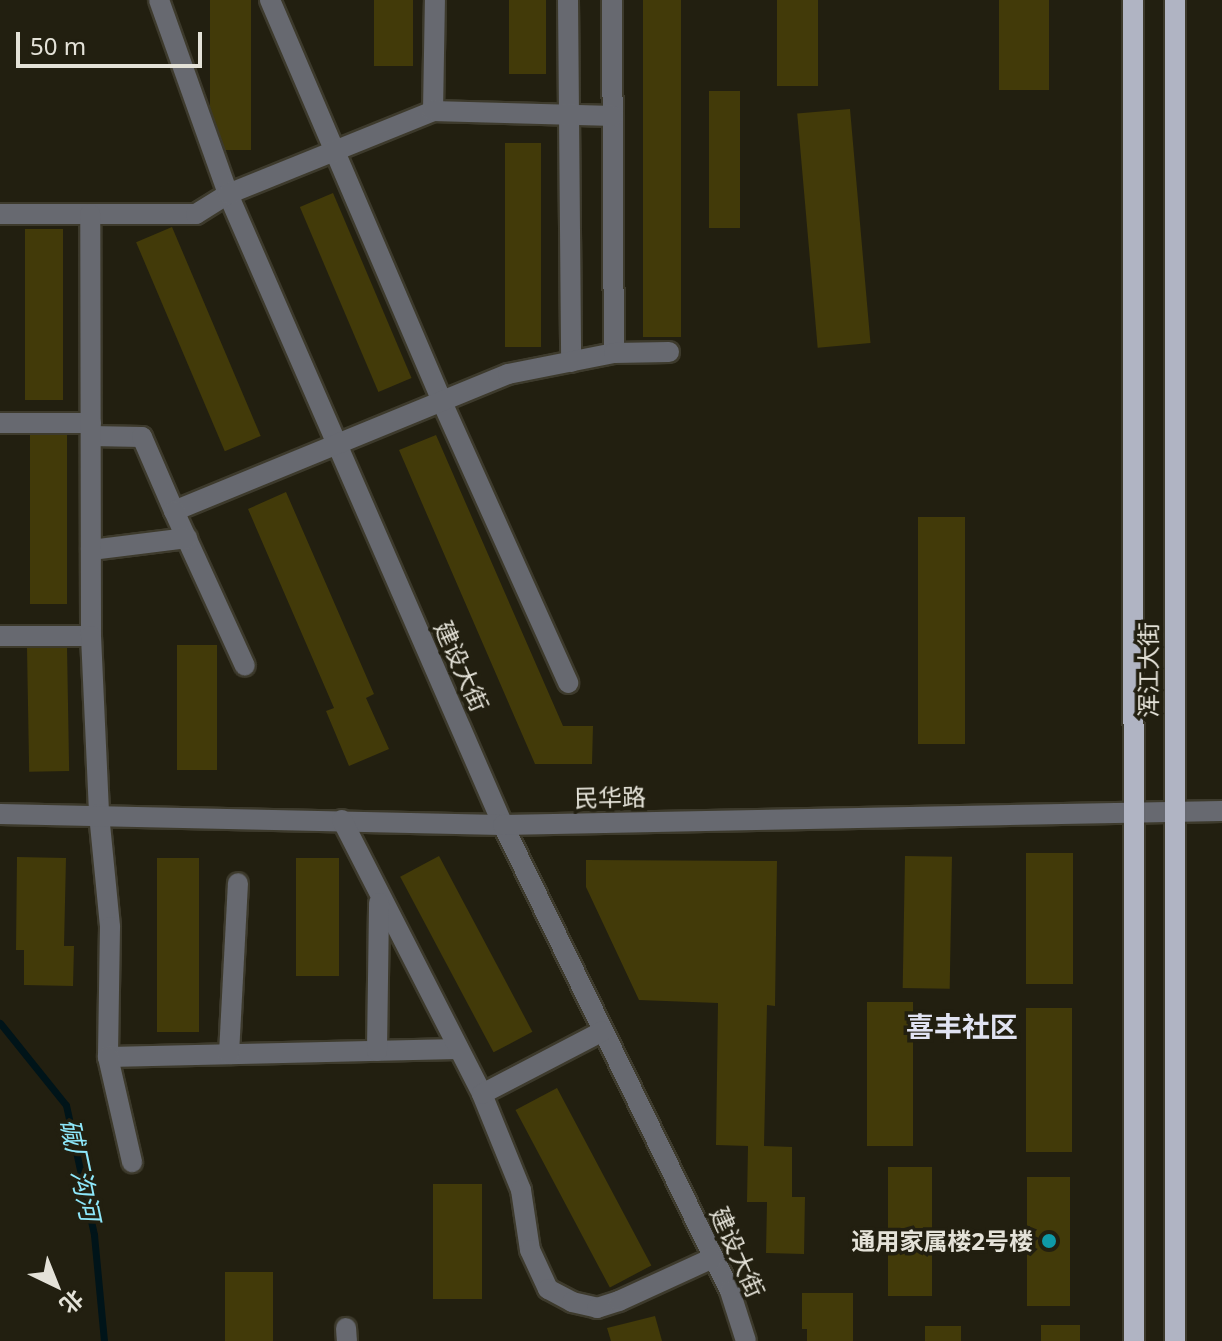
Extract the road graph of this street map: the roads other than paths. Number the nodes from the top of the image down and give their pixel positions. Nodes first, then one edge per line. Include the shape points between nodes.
1 (159, 0) edge
2 (270, 0) edge
3 (435, 0) edge
4 (568, 0) edge
5 (612, 0) edge
6 (1133, 0) edge
7 (1175, 0) edge
8 (433, 111) junction
9 (567, 115) junction
10 (613, 116) junction
11 (335, 151) junction
12 (228, 194) junction
13 (0, 214) edge
14 (90, 214) junction
15 (669, 352) dead end
16 (614, 353) junction
17 (571, 362) junction
18 (442, 402) junction
19 (0, 423) edge
20 (91, 430) junction
21 (338, 445) junction
22 (174, 511) junction
23 (187, 538) junction
24 (91, 550) junction
25 (0, 636) edge
26 (91, 636) junction
27 (245, 666) dead end
28 (568, 683) dead end
29 (1134, 811) junction
30 (1222, 811) edge
31 (1174, 812) junction
32 (0, 814) edge
33 (99, 814) junction
34 (342, 820) junction
35 (503, 825) junction
36 (238, 883) dead end
37 (379, 900) junction
38 (603, 1031) junction
39 (458, 1049) junction
40 (377, 1051) junction
41 (229, 1054) junction
42 (108, 1057) junction
43 (482, 1094) junction
44 (132, 1162) dead end
45 (713, 1258) junction
46 (746, 1341) edge
47 (1134, 1341) edge
48 (1175, 1341) edge

1 - 12 street, 建设大街
2 - 11 street
3 - 8 street
4 - 9 street
5 - 10 street
6 - 29 main road
7 - 31 main road, 浑江大街
8 - 9 street
8 - 11 street
9 - 10 street
9 - 17 street
10 - 16 street
11 - 12 street
11 - 18 street
12 - 14 street via 196,214
12 - 21 street, 建设大街
13 - 14 street
14 - 20 street
15 - 16 street
16 - 17 street
17 - 18 street via 508,374
18 - 21 street
18 - 28 street
19 - 20 street
20 - 22 street via 142,437
20 - 24 street
21 - 22 street
21 - 35 street, 建设大街
22 - 23 street
23 - 24 street
23 - 27 street
24 - 26 street
25 - 26 street
26 - 33 street
29 - 31 street, 民华路
29 - 35 street, 民华路
29 - 47 main road
30 - 31 street, 民华路
31 - 48 main road, 浑江大街
32 - 33 street, 民华路
33 - 34 street, 民华路
33 - 42 street via 110,927
34 - 35 street, 民华路
34 - 37 street
35 - 38 street, 建设大街
36 - 41 street
37 - 39 street
37 - 40 street
38 - 43 street
38 - 45 street, 建设大街
39 - 40 street
39 - 43 street
40 - 41 street
41 - 42 street
42 - 44 street
43 - 45 street via 521,1190 530,1250 548,1289 597,1308
45 - 46 street, 建设大街

